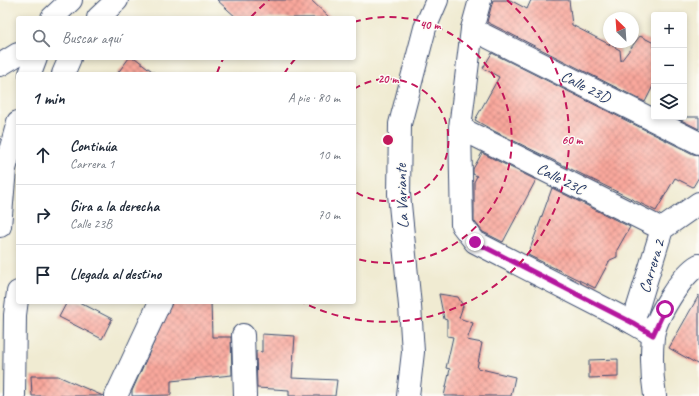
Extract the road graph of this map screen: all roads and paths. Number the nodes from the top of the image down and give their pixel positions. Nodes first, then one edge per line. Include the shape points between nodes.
1 (71, 0) edge
2 (117, 0) edge
3 (437, 0) edge
4 (480, 0) edge
5 (54, 16) edge
6 (100, 16) edge
7 (472, 30) junction
8 (16, 55) edge
9 (35, 60) edge
10 (69, 60) edge
11 (0, 65) edge
12 (31, 72) edge
13 (64, 72) edge
14 (460, 128) junction
15 (16, 129) edge
16 (699, 143) edge
17 (699, 203) edge
18 (0, 226) edge
19 (662, 229) junction
20 (699, 265) edge
21 (16, 304) edge
22 (159, 304) edge
23 (633, 323) junction
24 (242, 335) dead end
25 (653, 335) junction
26 (0, 381) edge
27 (1, 396) edge
28 (14, 396) edge
29 (116, 396) edge
30 (245, 396) edge
31 (408, 396) edge
32 (655, 396) edge

1 - 5 street
2 - 6 street
3 - 31 street, La Variante via 425,28 400,124 398,194 413,352
4 - 7 street
7 - 14 street
7 - 16 street, Calle 23D
8 - 11 street
9 - 12 street
10 - 13 street
14 - 19 street, Calle 23C
14 - 23 street via 462,225 475,242
15 - 18 street via 5,169
17 - 19 street, Carrera 2
19 - 23 street, Carrera 2
20 - 25 street via 693,268 674,290
21 - 28 street
22 - 29 street
23 - 25 street
24 - 30 street
25 - 32 street via 652,376
26 - 27 street

